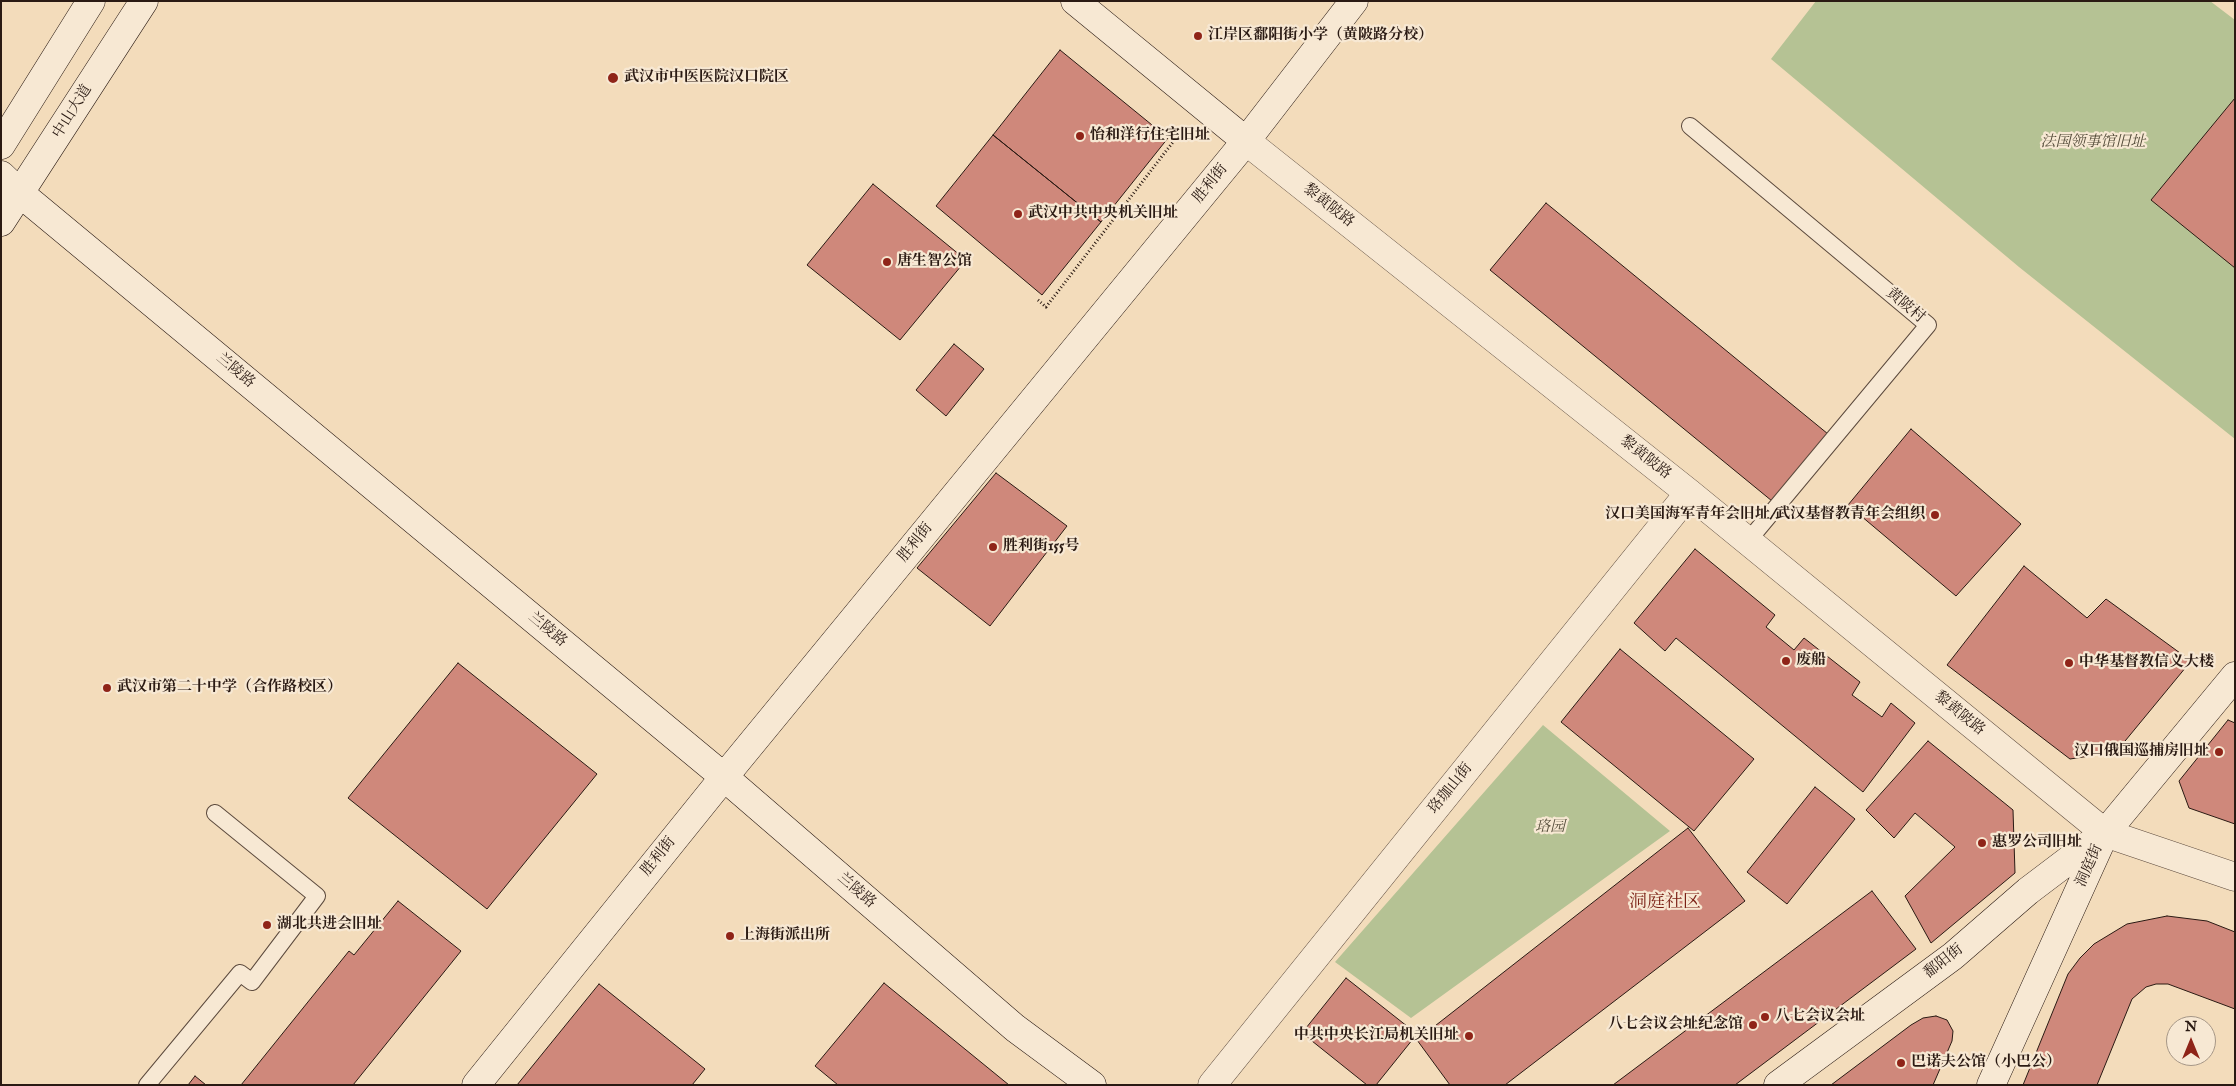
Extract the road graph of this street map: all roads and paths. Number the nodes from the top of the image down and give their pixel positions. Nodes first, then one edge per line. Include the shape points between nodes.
1 (91, 1) edge
2 (144, 1) edge
3 (1076, 1) edge
4 (1354, 1) edge
5 (1196, 100) junction
6 (1690, 126) dead end
7 (1246, 141) junction
8 (1, 145) edge
9 (1, 175) edge
10 (21, 194) junction
11 (1, 222) edge
12 (1038, 300) dead end
13 (1689, 493) junction
14 (1748, 541) junction
15 (2235, 676) edge
16 (724, 777) junction
17 (215, 813) dead end
18 (2105, 833) junction
19 (2235, 877) edge
20 (147, 1085) edge
21 (476, 1085) edge
22 (1092, 1085) edge
23 (1212, 1085) edge
24 (1778, 1085) edge
25 (1991, 1085) edge

1 - 8 street
2 - 10 street, 中山大道
3 - 5 street, 黎黄陂路
4 - 7 street, 胜利街
5 - 7 street, 黎黄陂路
5 - 12 path via 1173,142 1046,307
6 - 14 lane, 黄陂村 via 1928,325
7 - 13 street, 黎黄陂路
7 - 16 street, 胜利街
9 - 10 street, 兰陵路
10 - 11 street, 中山大道
10 - 16 street, 兰陵路
13 - 14 street, 黎黄陂路
13 - 23 street, 珞珈山街
14 - 18 street, 黎黄陂路
15 - 18 street, 洞庭街
16 - 21 street, 胜利街
16 - 22 street, 兰陵路 via 1016,1028
17 - 20 lane via 317,896 252,982 240,973
18 - 19 street, 黎黄陂路
18 - 24 street, 鄱阳街 via 2028,891 1953,956
18 - 25 street, 洞庭街

